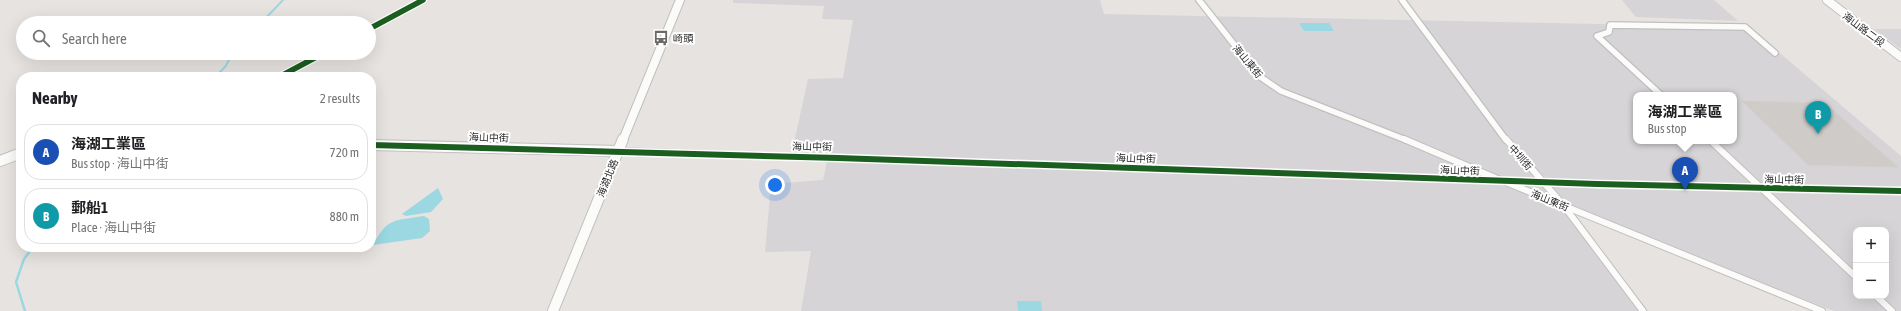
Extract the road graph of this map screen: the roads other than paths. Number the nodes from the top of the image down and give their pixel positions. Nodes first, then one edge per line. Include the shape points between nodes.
1 (680, 0) edge
2 (1199, 0) edge
3 (1402, 0) edge
4 (1827, 0) edge
5 (1775, 53) dead end
6 (1901, 56) edge
7 (1658, 92) edge
8 (1714, 144) edge
9 (376, 145) edge
10 (618, 151) junction
11 (16, 155) edge
12 (0, 161) edge
13 (1504, 181) junction
14 (1544, 182) junction
15 (1764, 189) junction
16 (1901, 191) edge
17 (1564, 206) junction
18 (1853, 274) edge
19 (1879, 299) edge
20 (553, 311) edge
21 (1643, 311) edge
22 (1822, 311) edge
23 (1892, 311) edge

1 - 10 street, 海湖北路
2 - 13 street, 海山東街 via 1259,76 1274,87
3 - 14 street, 中圳街 via 1507,141
4 - 6 street, 海山路二段
5 - 7 street via 1745,27 1610,25 1610,32 1597,36
8 - 15 street
9 - 10 street, 海山中街
10 - 13 street, 海山中街
10 - 20 street, 海湖北路
11 - 12 street
13 - 14 street, 海山中街
13 - 17 street, 海山東街
14 - 15 street, 海山中街
14 - 17 street, 中圳街
15 - 16 street, 海山中街
15 - 18 street
17 - 21 street, 中圳街
17 - 22 street, 海山東街
19 - 23 street

